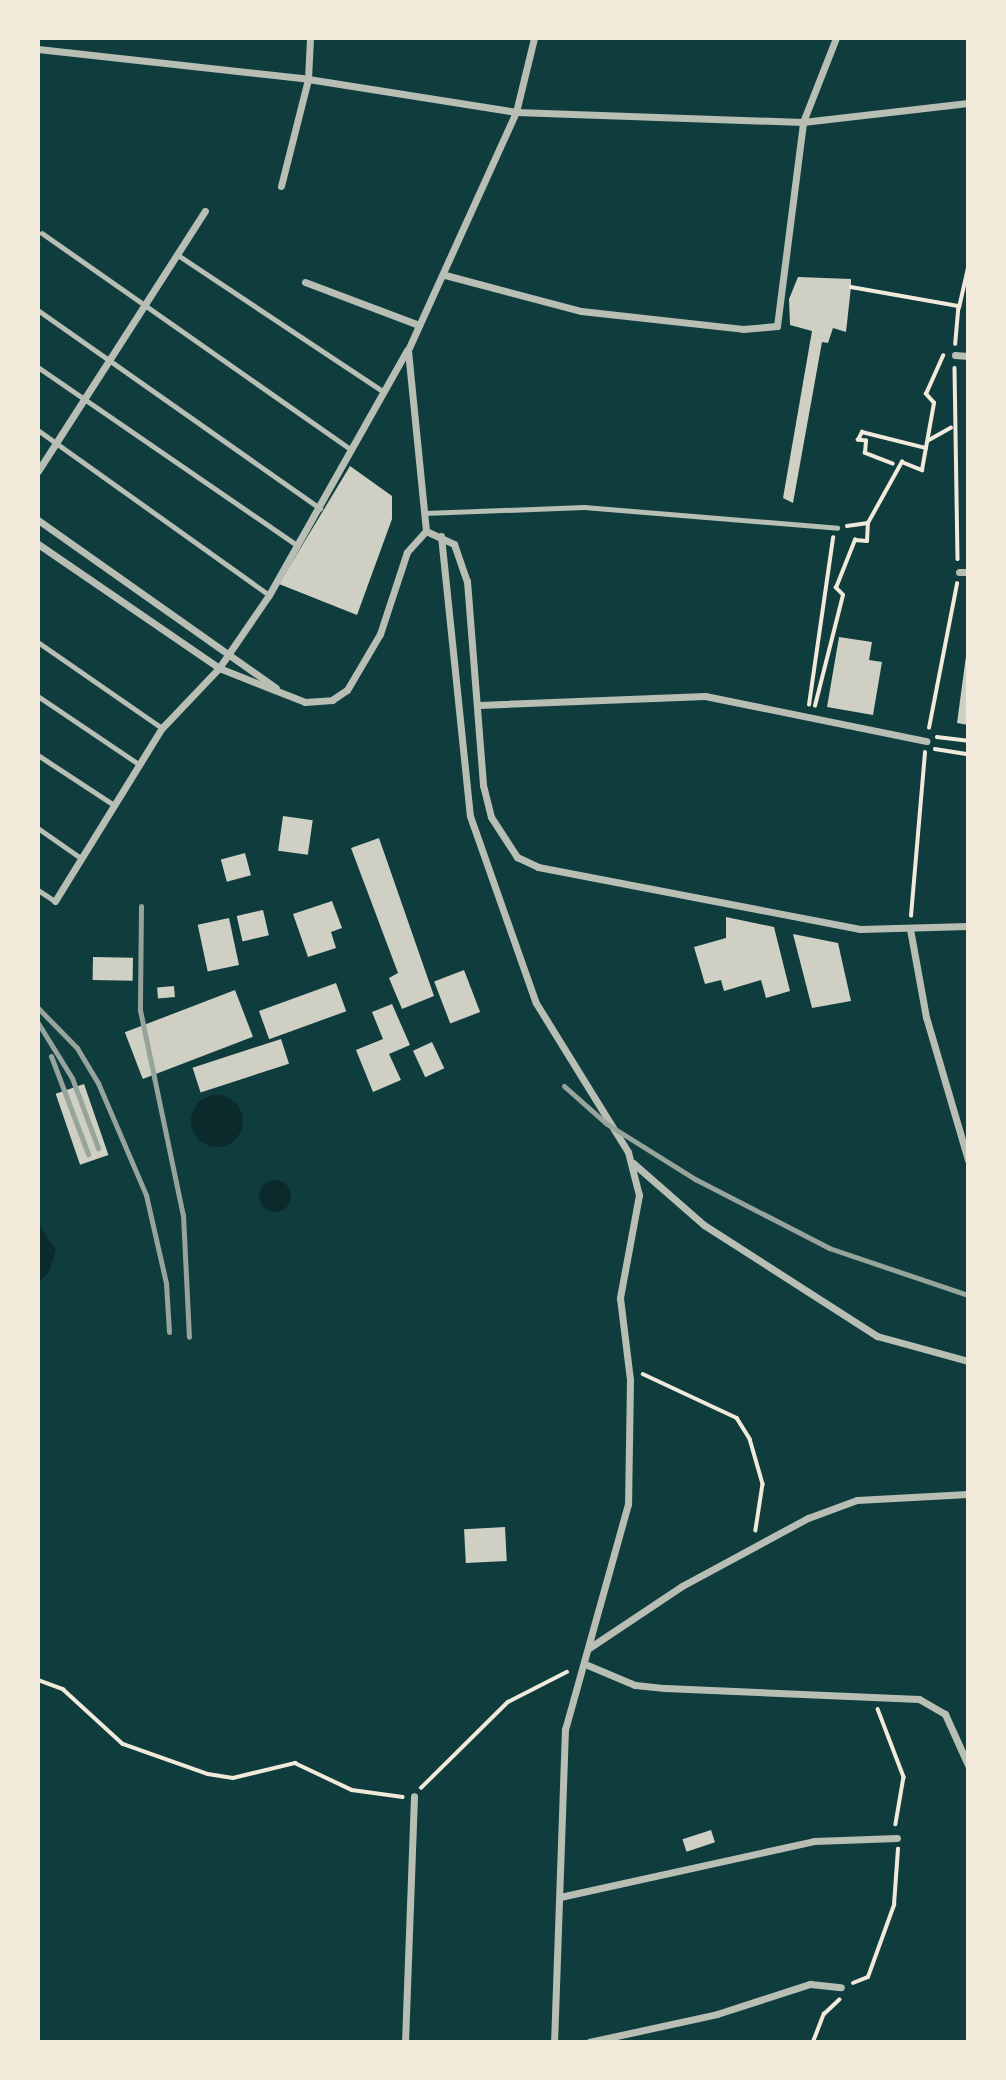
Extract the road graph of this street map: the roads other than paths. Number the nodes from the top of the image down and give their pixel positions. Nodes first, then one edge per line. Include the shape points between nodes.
1 (310, 38) edge
2 (534, 38) edge
3 (835, 38) edge
4 (38, 49) edge
5 (308, 79) junction
6 (968, 103) edge
7 (516, 112) junction
8 (803, 122) junction
9 (281, 186) dead end
10 (205, 211) dead end
11 (42, 233) dead end
12 (177, 254) junction
13 (445, 275) junction
14 (305, 282) dead end
15 (145, 305) junction
16 (38, 310) edge
17 (419, 326) junction
18 (408, 350) junction
19 (956, 355) road end
20 (968, 356) edge
21 (110, 359) junction
22 (38, 367) edge
23 (383, 391) junction
24 (85, 398) junction
25 (38, 430) edge
26 (57, 443) junction
27 (352, 449) junction
28 (38, 471) edge
29 (320, 509) junction
30 (424, 513) junction
31 (38, 520) edge
32 (837, 528) road end
33 (426, 531) junction
34 (441, 536) junction
35 (38, 544) edge
36 (297, 545) junction
37 (269, 594) junction
38 (38, 642) edge
39 (230, 651) junction
40 (219, 668) junction
41 (282, 693) junction
42 (38, 696) edge
43 (479, 705) junction
44 (162, 727) junction
45 (926, 742) road end
46 (38, 755) edge
47 (139, 764) junction
48 (114, 805) junction
49 (38, 828) edge
50 (82, 858) junction
51 (38, 890) edge
52 (55, 901) joint
53 (968, 926) edge
54 (910, 929) junction
55 (631, 1160) junction
56 (968, 1160) edge
57 (968, 1361) edge
58 (968, 1494) edge
59 (589, 1648) junction
60 (585, 1664) junction
61 (968, 1765) edge
62 (414, 1796) road end
63 (897, 1838) road end
64 (560, 1897) junction
65 (841, 1987) road end
66 (405, 2042) edge
67 (554, 2042) edge
68 (589, 2042) edge

1 - 5 street
2 - 7 street
3 - 8 street
4 - 5 street
5 - 7 street
5 - 9 street
6 - 8 street
7 - 8 street
7 - 13 street
8 - 13 street via 777,326 743,328 581,311
10 - 12 street
11 - 15 lane
12 - 15 street
12 - 23 lane
13 - 17 street
14 - 17 street
15 - 21 street
15 - 27 lane
16 - 21 lane
17 - 18 street
18 - 23 street
18 - 30 street
19 - 20 street
21 - 24 street
21 - 29 lane
22 - 24 lane
23 - 27 street
24 - 26 street
24 - 36 lane
25 - 26 lane
26 - 28 street
26 - 37 lane
27 - 29 street
29 - 36 street
30 - 32 lane via 584,507
30 - 33 street
31 - 39 street
33 - 34 street
33 - 41 street via 407,552 380,634 347,690 314,703
34 - 43 street via 454,544 467,581
34 - 55 street via 470,816 536,1003
35 - 40 street
36 - 37 street
37 - 39 street
38 - 44 lane
39 - 40 street
39 - 41 street
40 - 41 street
40 - 44 street
42 - 47 lane
43 - 45 street via 705,696
43 - 54 street via 488,806 517,857 538,867 860,929
44 - 47 street
46 - 48 lane
47 - 48 street
48 - 50 street
49 - 50 lane
50 - 52 street
51 - 52 lane
53 - 54 street
54 - 56 street via 926,1017
55 - 57 street via 704,1225 877,1336
55 - 59 street via 639,1195 620,1298 627,1357 628,1504
58 - 59 street via 857,1500 745,1550
59 - 60 street
60 - 61 street via 655,1687 803,1698 875,1695 919,1699 945,1714
60 - 64 street via 565,1729
62 - 66 street
63 - 64 street via 814,1841
64 - 67 street
65 - 68 street via 810,1984 717,2014

